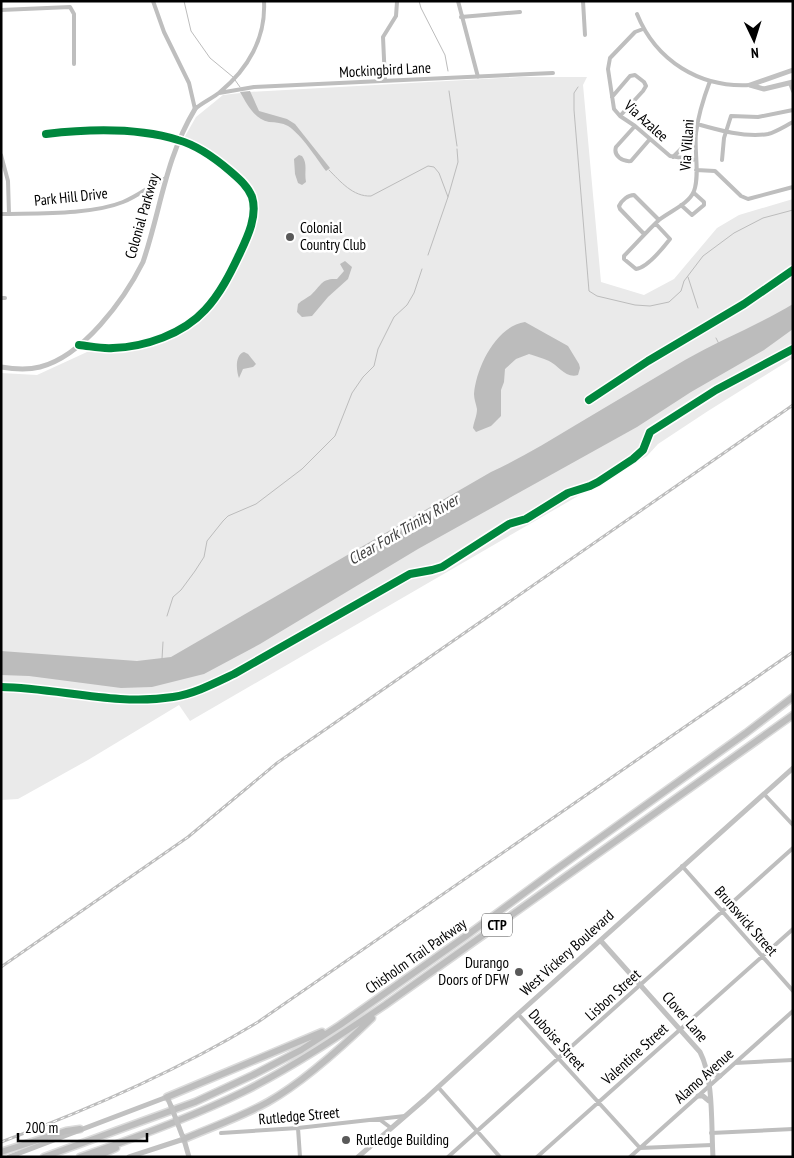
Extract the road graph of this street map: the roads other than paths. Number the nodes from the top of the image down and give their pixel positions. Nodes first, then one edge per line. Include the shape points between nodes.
1 (153, 1) edge
2 (264, 1) edge
3 (458, 1) edge
4 (583, 1) edge
5 (397, 2) edge
6 (1, 10) edge
7 (520, 12) dead end
8 (637, 14) dead end
9 (461, 17) junction
10 (643, 28) junction
11 (585, 35) dead end
12 (74, 64) dead end
13 (793, 70) edge
14 (552, 73) dead end
15 (478, 77) junction
16 (385, 81) junction
17 (710, 82) junction
18 (791, 82) edge
19 (750, 86) junction
20 (793, 90) edge
21 (219, 93) junction
22 (612, 97) junction
23 (195, 109) junction
24 (793, 110) edge
25 (620, 116) junction
26 (793, 122) edge
27 (698, 124) junction
28 (635, 126) junction
29 (725, 132) junction
30 (46, 134) dead end
31 (696, 134) junction
32 (178, 140) junction
33 (650, 140) junction
34 (1, 155) edge
35 (673, 157) junction
36 (696, 160) junction
37 (722, 160) dead end
38 (696, 170) junction
39 (166, 178) junction
40 (793, 187) edge
41 (694, 192) junction
42 (681, 205) junction
43 (1, 214) edge
44 (9, 214) junction
45 (657, 222) junction
46 (644, 234) junction
47 (79, 345) junction
48 (1, 367) edge
49 (793, 697) edge
50 (793, 715) edge
51 (793, 768) edge
52 (764, 794) junction
53 (793, 825) edge
54 (793, 848) edge
55 (682, 866) junction
56 (722, 912) junction
57 (793, 929) edge
58 (601, 941) junction
59 (762, 956) junction
60 (640, 985) junction
61 (793, 991) edge
62 (385, 1005) junction
63 (793, 1011) edge
64 (518, 1014) junction
65 (340, 1025) junction
66 (680, 1030) junction
67 (559, 1059) junction
68 (793, 1060) edge
69 (735, 1063) junction
70 (707, 1071) junction
71 (720, 1076) junction
72 (709, 1086) junction
73 (438, 1087) junction
74 (698, 1096) junction
75 (167, 1097) junction
76 (709, 1101) junction
77 (598, 1102) junction
78 (405, 1116) junction
79 (379, 1119) junction
80 (298, 1128) junction
81 (391, 1128) junction
82 (80, 1129) junction
83 (793, 1129) edge
84 (477, 1130) junction
85 (221, 1133) dead end
86 (711, 1133) junction
87 (146, 1134) junction
88 (183, 1137) junction
89 (712, 1145) junction
90 (640, 1148) junction
91 (1, 1152) edge
92 (9, 1157) edge
93 (44, 1157) edge
94 (80, 1157) edge
95 (96, 1157) edge
96 (129, 1157) edge
97 (188, 1157) edge
98 (300, 1157) edge
99 (358, 1157) edge
100 (448, 1157) edge
101 (500, 1157) edge
102 (537, 1157) edge
103 (630, 1157) edge
104 (712, 1157) edge

1 - 23 street via 164,32 189,82
2 - 21 street via 259,40 250,58
3 - 9 street
4 - 11 street
5 - 16 street via 396,16 383,37
6 - 12 street via 70,8 74,14
7 - 9 street
8 - 10 street
9 - 15 street
10 - 17 street via 654,45 673,63
10 - 22 street, Via Azalee via 632,34 609,62
13 - 19 main road
14 - 15 street, Mockingbird Lane
15 - 16 street, Mockingbird Lane
16 - 21 street, Mockingbird Lane via 244,88
17 - 19 street
17 - 27 street, Via Villani
18 - 19 main road via 764,89
18 - 20 street
21 - 23 street
22 - 25 street, Via Azalee
22 - 25 street via 630,76 636,74 646,86
23 - 32 main road, Colonial Parkway
24 - 29 street via 758,117 731,116
25 - 28 street, Via Azalee
26 - 29 street via 770,134
27 - 29 street
27 - 31 street, Via Villani
28 - 33 street, Via Azalee
28 - 33 street via 616,147 616,155 631,161
29 - 37 street
30 - 32 street via 69,131 140,132
31 - 35 street
31 - 36 street, Via Villani
32 - 39 main road, Colonial Parkway
32 - 47 street via 225,167 251,195 253,205 249,232 234,266 205,311 169,335 113,348
33 - 35 street, Via Azalee
34 - 44 street via 8,181
35 - 36 street, Via Azalee
36 - 38 street, Via Villani
38 - 40 street via 715,171 748,199
38 - 41 street, Via Villani
39 - 44 street, Park Hill Drive via 108,207
39 - 47 main road, Colonial Parkway via 148,247 135,278 100,325
41 - 42 street, Via Villani
41 - 42 street via 704,205 692,215
42 - 45 street, Via Villani
43 - 44 street, Park Hill Drive
45 - 46 street, Via Villani
45 - 46 street via 634,195 624,200 620,209
45 - 46 street, Via Villani via 670,239 648,262 636,269 624,256
47 - 48 main road, Colonial Parkway via 54,362 38,368
49 - 65 highway, Chisholm Trail Parkway / CTP
50 - 62 highway, Chisholm Trail Parkway / CTP
51 - 52 main road, West Vickery Boulevard
52 - 53 street
52 - 55 main road, West Vickery Boulevard
54 - 56 street, Lisbon Street
55 - 56 street, Brunswick Street
55 - 58 main road, West Vickery Boulevard
56 - 59 street, Brunswick Street
56 - 60 street, Lisbon Street
57 - 59 street, Valentine Street
58 - 60 main road, Clover Lane
58 - 64 main road, West Vickery Boulevard
59 - 61 street, Brunswick Street
59 - 66 street, Valentine Street
60 - 66 main road, Clover Lane
60 - 67 street, Lisbon Street
62 - 87 highway, Chisholm Trail Parkway / CTP via 335,1040 274,1076
62 - 88 highway via 311,1072 285,1091 247,1113
63 - 69 street, Alamo Avenue
64 - 67 street, Duboise Street
64 - 73 main road, West Vickery Boulevard
65 - 75 highway
65 - 93 highway, Chisholm Trail Parkway / CTP via 278,1062 209,1096
66 - 70 main road, Clover Lane via 700,1052
66 - 77 street, Valentine Street
67 - 77 street, Duboise Street
67 - 84 street, Lisbon Street
68 - 69 street
69 - 71 street, Alamo Avenue
70 - 71 main road
70 - 72 main road, Clover Lane
71 - 72 street, Alamo Avenue
72 - 74 street, Alamo Avenue
72 - 76 main road, Clover Lane
73 - 78 main road, West Vickery Boulevard
73 - 84 street
74 - 76 main road
74 - 90 street, Alamo Avenue
75 - 82 main road
75 - 88 main road, bridge
76 - 86 main road, Clover Lane
77 - 90 street, Duboise Street
77 - 102 street, Valentine Street
78 - 79 street, Rutledge Street
78 - 81 main road, West Vickery Boulevard
79 - 80 street, Rutledge Street
79 - 81 street
80 - 85 street, Rutledge Street
80 - 98 street
81 - 99 main road, West Vickery Boulevard
82 - 91 highway
82 - 92 main road
83 - 86 street
84 - 100 street, Lisbon Street
84 - 101 street
86 - 89 main road, Clover Lane
87 - 94 highway, Chisholm Trail Parkway / CTP
87 - 95 highway
88 - 96 main road
88 - 97 main road
89 - 90 street
89 - 104 main road, Clover Lane
90 - 103 street, Alamo Avenue

